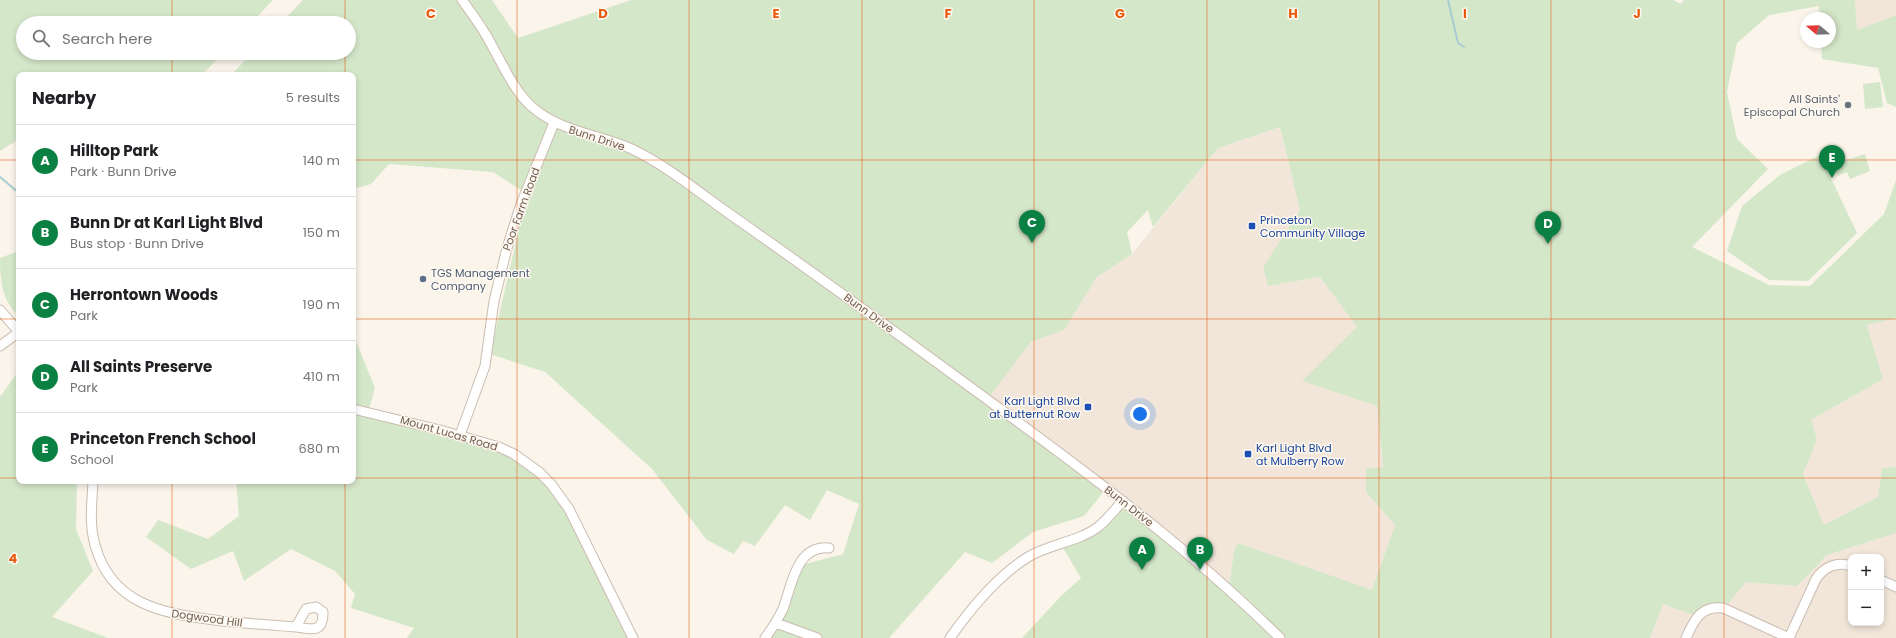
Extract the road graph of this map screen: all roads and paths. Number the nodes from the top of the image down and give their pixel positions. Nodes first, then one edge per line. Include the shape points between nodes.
1 (462, 0) edge
2 (554, 122) junction
3 (0, 310) edge
4 (16, 329) edge
5 (16, 334) edge
6 (0, 346) edge
7 (356, 410) edge
8 (460, 435) junction
9 (93, 484) edge
10 (1123, 501) junction
11 (828, 548) dead end
12 (1848, 566) edge
13 (1884, 581) edge
14 (1896, 587) edge
15 (776, 623) junction
16 (296, 627) dead end
17 (633, 638) edge
18 (765, 638) edge
19 (817, 638) edge
20 (950, 638) edge
21 (1280, 638) edge
22 (1686, 638) edge
23 (1789, 638) edge

1 - 2 street, Bunn Drive via 485,33 514,85 531,105
2 - 8 street, Poor Farm Road via 507,248 494,301 485,366
2 - 10 street, Bunn Drive via 621,145 666,169 874,316
3 - 4 street
5 - 6 street
7 - 8 street, Mount Lucas Road
8 - 17 street, Mount Lucas Road via 514,454 551,484 569,509
9 - 16 street, Dogwood Hill via 91,518 94,544 104,568 129,595 154,608 180,616
10 - 20 street via 1098,527 1044,549 1014,567 987,591
10 - 21 street, Bunn Drive via 1205,568
11 - 15 street via 814,548 804,556
12 - 23 street via 1833,565 1820,573
13 - 14 street
15 - 18 street
15 - 19 street
22 - 23 street via 1699,614 1716,607

